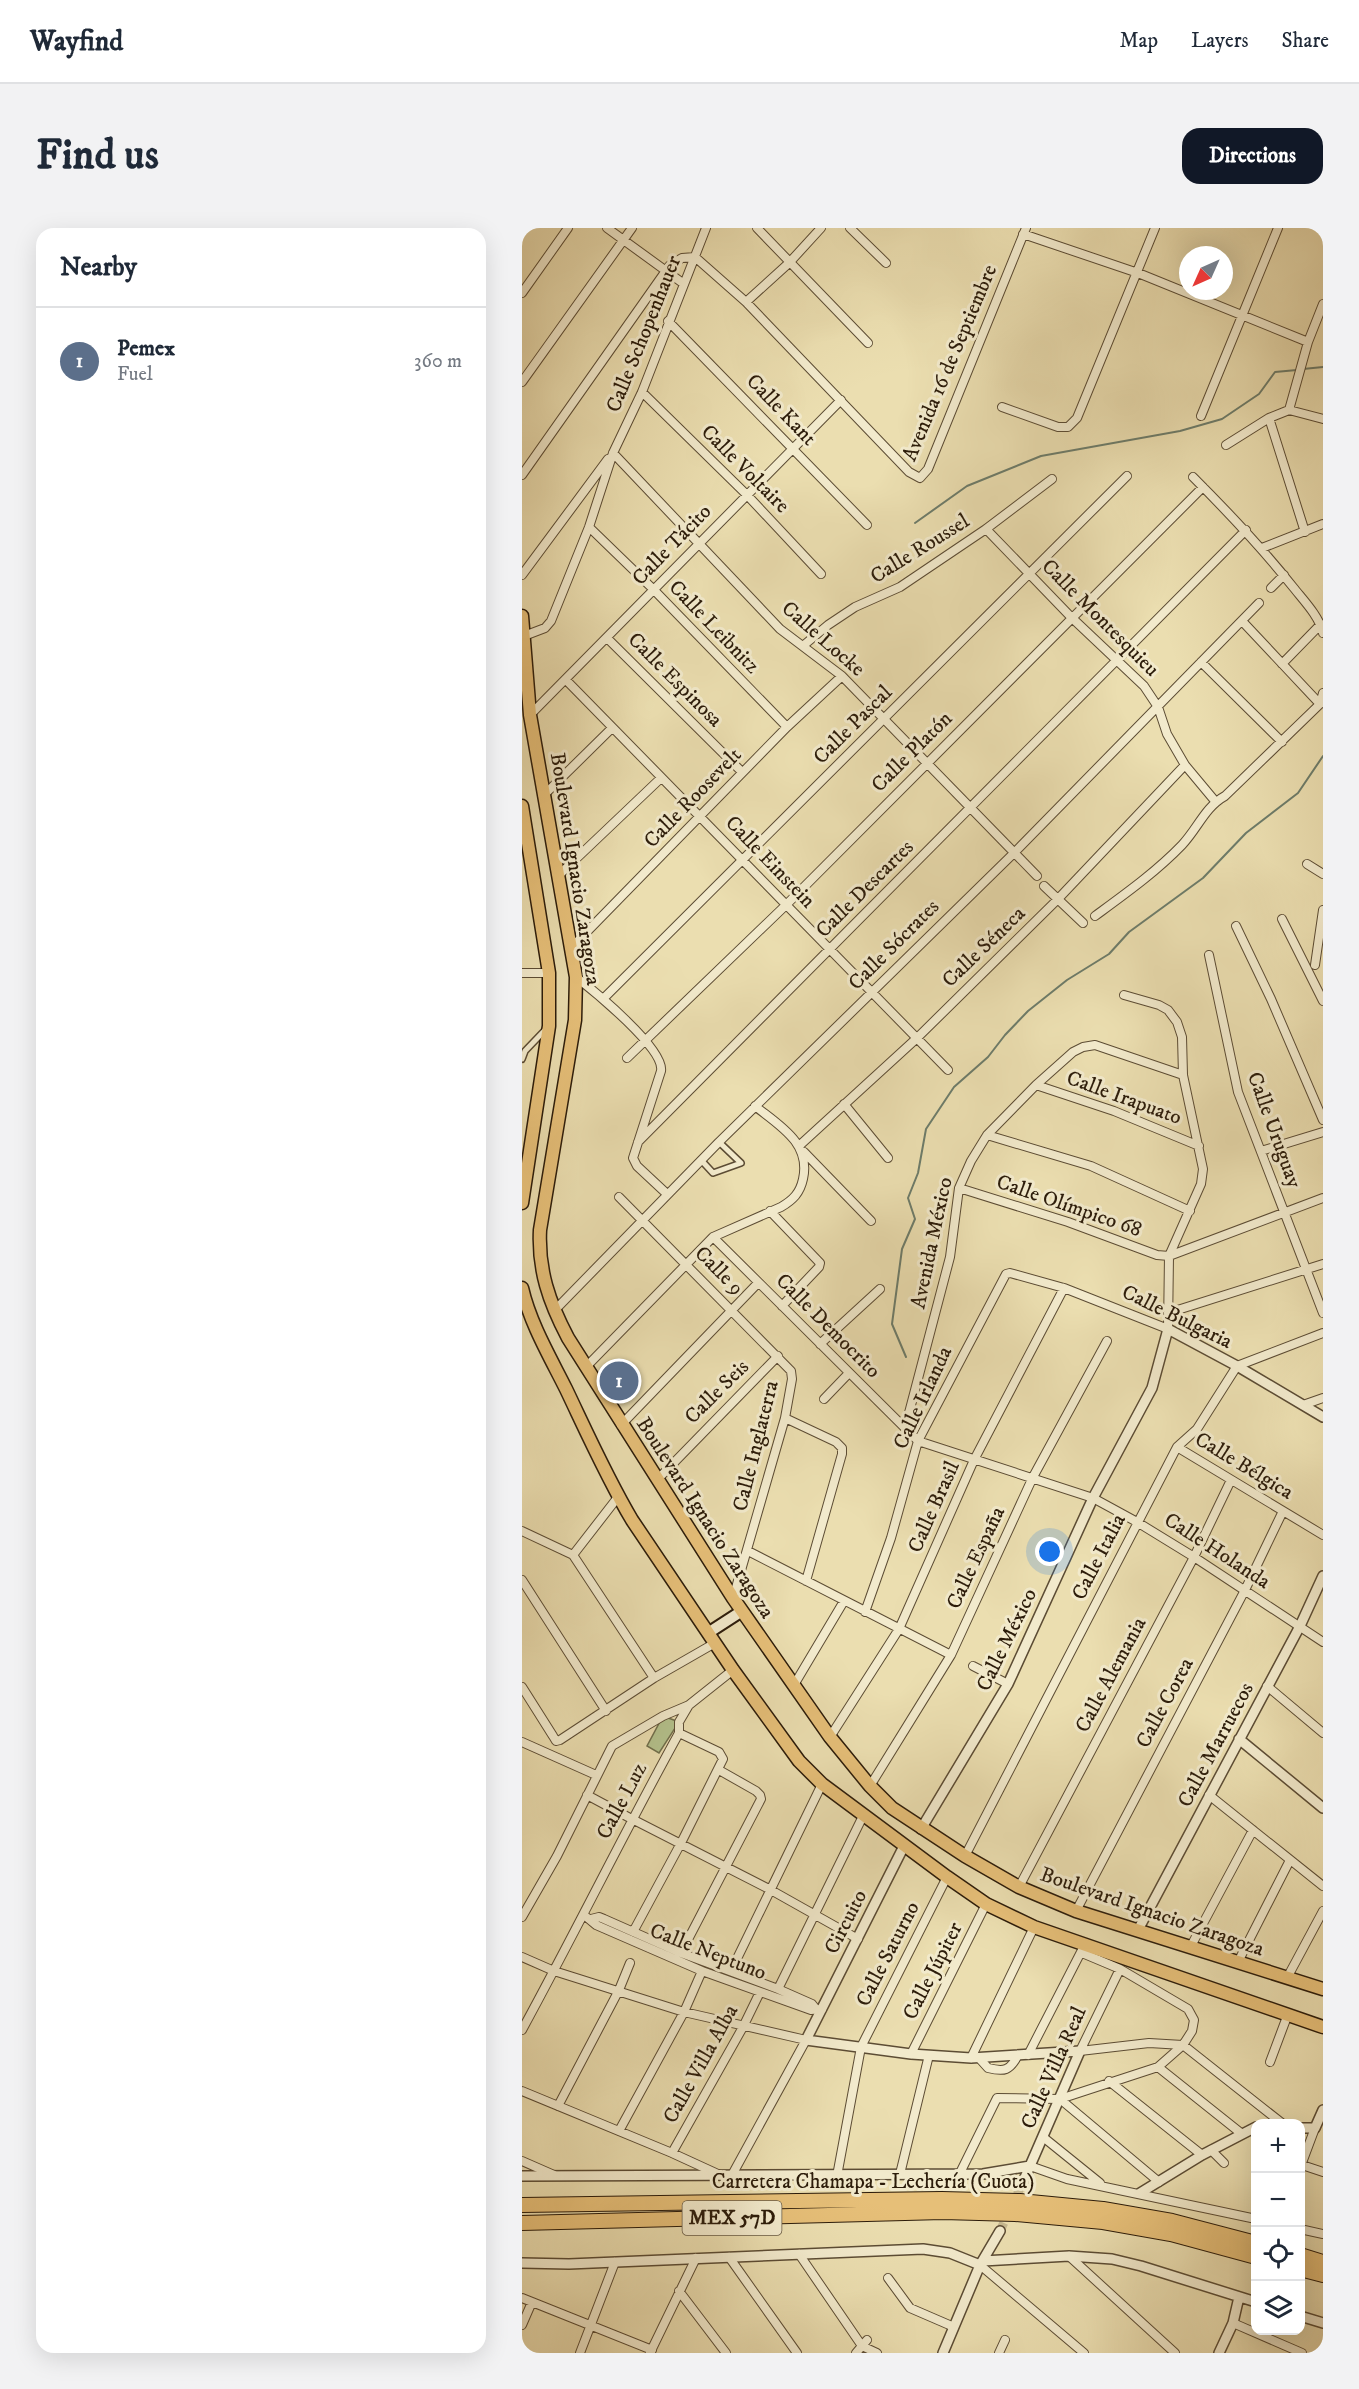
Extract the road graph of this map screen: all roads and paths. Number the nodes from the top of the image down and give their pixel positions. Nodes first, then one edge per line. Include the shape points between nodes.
1 (568, 228) edge
2 (606, 228) edge
3 (632, 228) edge
4 (706, 228) edge
5 (757, 228) edge
6 (821, 228) edge
7 (850, 228) edge
8 (1155, 228) edge
9 (1278, 228) edge
10 (1024, 231) edge
11 (624, 240) junction
12 (695, 257) junction
13 (789, 263) junction
14 (886, 263) dead end
15 (666, 271) junction
16 (1138, 273) junction
17 (684, 284) junction
18 (522, 292) edge
19 (746, 302) junction
20 (1323, 304) edge
21 (1244, 315) junction
22 (668, 321) junction
23 (1308, 342) junction
24 (868, 344) dead end
25 (522, 382) edge
26 (642, 392) junction
27 (841, 400) junction
28 (1002, 407) dead end
29 (1289, 410) junction
30 (1201, 416) dead end
31 (1269, 418) junction
32 (1323, 419) edge
33 (1227, 445) dead end
34 (793, 449) junction
35 (613, 453) junction
36 (522, 475) edge
37 (1127, 476) dead end
38 (1193, 477) dead end
39 (1052, 479) dead end
40 (1203, 487) junction
41 (747, 495) junction
42 (1323, 524) edge
43 (867, 525) dead end
44 (589, 527) junction
45 (986, 529) junction
46 (1246, 530) junction
47 (1305, 532) junction
48 (699, 542) junction
49 (1262, 548) junction
50 (822, 574) dead end
51 (1030, 574) junction
52 (522, 575) edge
53 (1284, 575) junction
54 (1271, 588) dead end
55 (653, 590) junction
56 (1259, 603) dead end
57 (522, 616) edge
58 (1071, 617) junction
59 (1242, 621) junction
60 (1321, 624) junction
61 (1323, 633) edge
62 (524, 636) junction
63 (607, 638) junction
64 (804, 645) junction
65 (1115, 659) junction
66 (1201, 662) junction
67 (1282, 664) junction
68 (842, 676) junction
69 (566, 680) junction
70 (1323, 693) edge
71 (1320, 704) junction
72 (1158, 707) junction
73 (526, 718) edge
74 (885, 719) junction
75 (787, 727) junction
76 (612, 728) junction
77 (1282, 742) junction
78 (928, 762) junction
79 (1185, 765) junction
80 (742, 772) junction
81 (661, 778) junction
82 (543, 796) junction
83 (1215, 801) junction
84 (522, 806) edge
85 (971, 808) junction
86 (699, 816) junction
87 (1015, 852) junction
88 (742, 860) junction
89 (1307, 864) dead end
90 (1323, 874) edge
91 (559, 875) junction
92 (1037, 876) dead end
93 (1044, 886) dead end
94 (1058, 899) junction
95 (786, 905) junction
96 (1323, 910) edge
97 (1095, 916) dead end
98 (1282, 919) dead end
99 (1083, 923) dead end
100 (1236, 926) dead end
101 (572, 947) junction
102 (830, 950) junction
103 (1209, 955) dead end
104 (1319, 964) edge
105 (1305, 966) junction
106 (522, 973) edge
107 (549, 973) junction
108 (576, 977) junction
109 (872, 993) junction
110 (1124, 995) dead end
111 (603, 999) junction
112 (1323, 1001) edge
113 (549, 1026) junction
114 (917, 1038) junction
115 (646, 1041) junction
116 (627, 1058) dead end
117 (522, 1059) edge
118 (948, 1070) dead end
119 (1183, 1075) junction
120 (1036, 1085) junction
121 (844, 1104) junction
122 (755, 1106) junction
123 (1323, 1120) edge
124 (1323, 1132) edge
125 (987, 1135) junction
126 (638, 1142) junction
127 (719, 1142) junction
128 (1199, 1146) junction
129 (802, 1149) junction
130 (1261, 1150) junction
131 (888, 1158) dead end
132 (701, 1160) junction
133 (959, 1188) junction
134 (667, 1194) junction
135 (620, 1197) dead end
136 (1323, 1198) edge
137 (522, 1199) edge
138 (770, 1211) junction
139 (1190, 1211) junction
140 (1284, 1213) junction
141 (643, 1221) junction
142 (871, 1221) dead end
143 (713, 1237) junction
144 (1169, 1256) junction
145 (686, 1264) junction
146 (1323, 1264) edge
147 (1307, 1269) junction
148 (1005, 1274) joint
149 (758, 1283) junction
150 (522, 1288) edge
151 (1064, 1288) junction
152 (879, 1289) dead end
153 (782, 1306) junction
154 (732, 1310) junction
155 (554, 1311) junction
156 (1323, 1313) edge
157 (1168, 1314) junction
158 (1168, 1329) junction
159 (1323, 1333) edge
160 (1107, 1341) dead end
161 (820, 1344) junction
162 (778, 1356) junction
163 (1237, 1366) junction
164 (586, 1367) junction
165 (791, 1371) joint
166 (849, 1373) junction
167 (1323, 1398) edge
168 (824, 1399) dead end
169 (1303, 1406) junction
170 (1323, 1417) edge
171 (785, 1418) junction
172 (621, 1425) junction
173 (904, 1428) junction
174 (918, 1441) junction
175 (1177, 1447) junction
176 (975, 1460) junction
177 (1033, 1477) junction
178 (1231, 1479) junction
179 (657, 1480) junction
180 (618, 1497) junction
181 (1093, 1498) junction
182 (1283, 1511) junction
183 (1137, 1522) junction
184 (522, 1531) edge
185 (1323, 1535) edge
186 (748, 1551) junction
187 (573, 1554) junction
188 (1194, 1557) junction
189 (1323, 1576) edge
190 (522, 1580) edge
191 (806, 1581) junction
192 (1245, 1590) junction
193 (733, 1598) junction
194 (844, 1601) junction
195 (742, 1611) junction
196 (865, 1612) junction
197 (1300, 1626) junction
198 (899, 1629) junction
199 (712, 1638) junction
200 (1323, 1642) edge
201 (951, 1655) junction
202 (973, 1666) dead end
203 (733, 1670) junction
204 (654, 1678) junction
205 (1008, 1684) junction
206 (794, 1685) junction
207 (1268, 1686) junction
208 (522, 1687) edge
209 (689, 1706) junction
210 (606, 1711) junction
211 (680, 1733) junction
212 (1323, 1733) edge
213 (830, 1737) junction
214 (1239, 1739) junction
215 (522, 1742) edge
216 (718, 1770) junction
217 (596, 1775) junction
218 (822, 1784) junction
219 (870, 1786) junction
220 (587, 1795) junction
221 (1209, 1795) junction
222 (1323, 1808) edge
223 (863, 1816) junction
224 (630, 1818) junction
225 (921, 1829) junction
226 (1252, 1830) junction
227 (681, 1843) junction
228 (904, 1846) junction
229 (965, 1856) junction
230 (1290, 1860) junction
231 (725, 1866) junction
232 (947, 1877) junction
233 (1323, 1886) edge
234 (1019, 1887) junction
235 (769, 1889) junction
236 (987, 1904) junction
237 (1076, 1911) junction
238 (1323, 1911) edge
239 (813, 1915) junction
240 (522, 1917) edge
241 (588, 1917) junction
242 (1034, 1927) junction
243 (1138, 1929) junction
244 (633, 1932) junction
245 (858, 1939) junction
246 (1191, 1946) junction
247 (1083, 1948) junction
248 (681, 1953) junction
249 (522, 1957) edge
250 (1238, 1962) junction
251 (630, 1963) dead end
252 (1120, 1970) junction
253 (554, 1971) junction
254 (702, 1971) junction
255 (731, 1971) junction
256 (1287, 1978) junction
257 (778, 1989) junction
258 (1323, 1989) edge
259 (619, 1990) junction
260 (760, 1992) junction
261 (819, 2011) junction
262 (684, 2012) junction
263 (1288, 2014) junction
264 (743, 2027) junction
265 (1323, 2027) edge
266 (522, 2030) edge
267 (806, 2040) junction
268 (1183, 2045) junction
269 (861, 2047) junction
270 (1080, 2051) junction
271 (911, 2054) junction
272 (929, 2055) junction
273 (1018, 2055) junction
274 (1028, 2055) junction
275 (975, 2058) junction
276 (1270, 2062) dead end
277 (1158, 2067) junction
278 (1109, 2081) junction
279 (522, 2091) edge
280 (1060, 2099) junction
281 (558, 2106) junction
282 (1323, 2110) edge
283 (1277, 2119) edge
284 (1305, 2127) edge
285 (1315, 2128) junction
286 (1251, 2130) edge
287 (619, 2132) junction
288 (1242, 2134) junction
289 (1043, 2137) junction
290 (1207, 2152) junction
291 (672, 2153) junction
292 (1305, 2155) edge
293 (522, 2161) edge
294 (1224, 2163) dead end
295 (1030, 2166) junction
296 (1305, 2167) edge
297 (1323, 2172) edge
298 (900, 2174) junction
299 (720, 2175) junction
300 (732, 2175) junction
301 (959, 2175) junction
302 (522, 2176) edge
303 (555, 2176) junction
304 (837, 2176) junction
305 (1159, 2181) junction
306 (1023, 2182) tunnel mouth
307 (1103, 2185) junction
308 (1140, 2193) junction
309 (522, 2205) edge
310 (1251, 2218) edge
311 (522, 2223) edge
312 (1305, 2230) edge
313 (1000, 2231) tunnel mouth
314 (1323, 2234) edge
315 (1251, 2242) edge
316 (799, 2254) junction
317 (1069, 2256) junction
318 (1251, 2256) edge
319 (729, 2257) junction
320 (1305, 2257) edge
321 (696, 2258) junction
322 (615, 2262) junction
323 (1323, 2262) edge
324 (522, 2263) edge
325 (982, 2263) junction
326 (1305, 2270) edge
327 (1323, 2275) edge
328 (888, 2278) dead end
329 (678, 2291) junction
330 (1239, 2297) junction
331 (522, 2298) edge
332 (1251, 2301) edge
333 (531, 2302) junction
334 (1305, 2318) edge
335 (1233, 2323) junction
336 (1323, 2323) edge
337 (522, 2325) edge
338 (592, 2326) junction
339 (954, 2327) junction
340 (1005, 2340) dead end
341 (865, 2343) junction
342 (651, 2352) edge
343 (580, 2353) edge
344 (726, 2353) edge
345 (797, 2353) edge
346 (856, 2353) edge
347 (877, 2353) edge
348 (943, 2353) edge
349 (999, 2353) edge
350 (1084, 2353) edge
351 (1175, 2353) edge
352 (1219, 2353) edge
353 (1302, 2353) edge

1 - 18 street
2 - 11 street
3 - 11 street
4 - 12 street, Calle Schopenhauer
5 - 13 street
6 - 13 street
7 - 14 street
8 - 16 street
9 - 21 street
10 - 16 street
10 - 27 street, Avenida 16 de Septiembre via 928,469 920,478 909,472
11 - 15 street
11 - 25 street
12 - 15 street via 676,261
12 - 17 street, Calle Schopenhauer
12 - 19 street
13 - 19 street
13 - 24 street
15 - 17 street
15 - 36 street
16 - 21 street
16 - 28 street via 1077,418 1068,427
17 - 22 street, Calle Schopenhauer
19 - 27 street
20 - 23 street
21 - 23 street
21 - 30 street
22 - 26 street, Calle Schopenhauer
22 - 34 street, Calle Kant
23 - 29 street
26 - 35 street, Calle Schopenhauer
26 - 41 street, Calle Voltaire
27 - 34 street, Calle Tácito
29 - 31 street
29 - 32 street
31 - 33 street
31 - 47 street
34 - 41 street, Calle Tácito
34 - 43 street, Calle Kant
35 - 44 street
35 - 48 street, Calle Locke
35 - 52 street
37 - 51 street, Calle Pascal
38 - 40 street
39 - 45 street, Calle Roussel
40 - 46 street
40 - 58 street, Calle Platón
41 - 48 street, Calle Tácito
41 - 50 street, Calle Voltaire
42 - 47 street
44 - 55 street, Calle Leibnitz
44 - 62 street via 551,621 545,628
45 - 51 street, Calle Montesquieu
45 - 64 street, Calle Roussel via 900,587 855,607
46 - 49 street
46 - 65 street, Calle Descartes
47 - 49 street
48 - 55 street, Calle Tácito
48 - 64 street, Calle Locke via 780,629
49 - 53 street
51 - 58 street, Calle Montesquieu
51 - 74 street, Calle Pascal
53 - 54 street
53 - 60 street
55 - 63 street, Calle Tácito
55 - 75 street, Calle Leibnitz
56 - 59 street, Calle Sócrates
57 - 62 main road, Boulevard Ignacio Zaragoza
58 - 65 street, Calle Montesquieu
58 - 78 street, Calle Platón
59 - 66 street, Calle Sócrates
59 - 67 street
60 - 61 street
60 - 67 street
62 - 73 main road, Boulevard Ignacio Zaragoza
63 - 69 street, Calle Tácito
63 - 80 street, Calle Espinosa
64 - 68 street, Calle Locke
65 - 72 street, Calle Montesquieu via 1144,686
65 - 85 street, Calle Descartes
66 - 72 street, Calle Sócrates
66 - 77 street
67 - 71 street
68 - 74 street, Calle Locke
68 - 75 street, Calle Roosevelt
69 - 73 street, Calle Tácito
69 - 76 street, Calle Einstein
70 - 71 street
71 - 77 street
72 - 79 street, Calle Montesquieu via 1167,734
72 - 87 street, Calle Sócrates
73 - 82 main road, Boulevard Ignacio Zaragoza
74 - 78 street, Calle Locke
74 - 88 street, Calle Pascal
75 - 80 street, Calle Roosevelt
76 - 81 street, Calle Einstein
76 - 82 street
77 - 83 street
78 - 85 street, Calle Locke
78 - 95 street, Calle Platón
79 - 83 street, Calle Montesquieu
79 - 94 street, Calle Séneca
80 - 86 street, Calle Roosevelt
81 - 86 street, Calle Einstein
81 - 91 street
82 - 91 main road, Boulevard Ignacio Zaragoza
83 - 97 street via 1165,862
84 - 107 main road, Boulevard Ignacio Zaragoza
85 - 87 street, Calle Locke
85 - 102 street, Calle Descartes
86 - 88 street, Calle Einstein
86 - 101 street, Calle Roosevelt
87 - 92 street, Calle Locke
87 - 109 street, Calle Sócrates
88 - 95 street, Calle Einstein
88 - 111 street, Calle Pascal
89 - 90 street
91 - 101 main road, Boulevard Ignacio Zaragoza
93 - 94 street
94 - 99 street
94 - 114 street, Calle Séneca
95 - 102 street, Calle Einstein
95 - 115 street, Calle Platón
96 - 104 street
98 - 105 street
100 - 123 street
101 - 108 main road, Boulevard Ignacio Zaragoza
102 - 109 street, Calle Einstein
102 - 126 street, Calle Descartes
103 - 130 street, Calle Uruguay via 1238,1092
104 - 105 street
105 - 112 street
106 - 107 street
107 - 113 main road, Boulevard Ignacio Zaragoza
108 - 111 street
108 - 155 main road, Boulevard Ignacio Zaragoza via 574,1020 540,1230 541,1268
109 - 114 street, Calle Einstein
109 - 122 street, Calle Sócrates
110 - 119 street via 1159,1005 1177,1022 1182,1037
111 - 115 street
113 - 117 street
113 - 137 main road, Boulevard Ignacio Zaragoza
114 - 118 street, Calle Einstein
114 - 121 street, Calle Séneca
115 - 116 street, Calle Platón
115 - 126 street via 662,1065
119 - 120 street, Avenida México via 1095,1045 1073,1052
119 - 128 street
120 - 125 street, Avenida México
120 - 128 street, Calle Irapuato
121 - 129 street, Calle Séneca
121 - 131 street
122 - 127 street, Calle Sócrates
122 - 129 street
124 - 130 street
125 - 133 street, Avenida México
125 - 139 street via 1091,1166
126 - 134 street via 634,1162
127 - 132 street, Calle Sócrates
127 - 132 street via 741,1163 713,1173
128 - 139 street via 1201,1184
129 - 138 street via 804,1174 798,1194
129 - 142 street
130 - 140 street, Calle Uruguay
132 - 134 street, Calle Sócrates
133 - 144 street, Calle Olímpico 68
133 - 173 street, Avenida México via 950,1257
134 - 141 street, Calle Sócrates
135 - 141 street, Calle 9
136 - 140 street
138 - 143 street
138 - 153 street via 820,1263
139 - 144 street
140 - 144 street
140 - 147 street, Calle Uruguay
141 - 145 street, Calle 9
141 - 155 street, Calle Sócrates
143 - 145 street
143 - 149 street, Calle Democrito
144 - 157 street
145 - 154 street, Calle 9
145 - 164 street
146 - 147 street
147 - 156 street, Calle Uruguay
147 - 157 street
148 - 151 street, Calle Bulgaria
148 - 174 street, Calle Irlanda
149 - 153 street, Calle Democrito
149 - 154 street
150 - 180 main road
151 - 158 street, Calle Bulgaria
151 - 176 street, Calle Brasil
152 - 161 street
153 - 161 street, Calle Democrito
154 - 162 street, Calle 9
154 - 172 street
155 - 164 main road, Boulevard Ignacio Zaragoza
157 - 158 street
158 - 163 street, Calle Bulgaria
158 - 181 street, Calle México via 1152,1389
159 - 163 street
160 - 177 street, Calle España
161 - 166 street, Calle Democrito
162 - 165 street, Calle 9
162 - 179 street, Calle Seis
163 - 169 street, Calle Bulgaria
163 - 175 street, Calle Italia via 1197,1429
164 - 172 main road, Boulevard Ignacio Zaragoza
165 - 171 street, Calle Inglaterra
166 - 168 street
166 - 173 street, Calle Democrito
167 - 169 street
169 - 170 street, Calle Bulgaria
171 - 186 street, Calle Inglaterra
171 - 191 street via 842,1448
172 - 179 main road, Boulevard Ignacio Zaragoza
173 - 174 street, Calle Democrito
174 - 176 street, Calle Holanda
174 - 196 street, Calle Irlanda
175 - 178 street, Calle Bélgica
175 - 183 street, Calle Italia
176 - 177 street, Calle Holanda
176 - 198 street, Calle Brasil
177 - 181 street, Calle Holanda
177 - 201 street, Calle España
178 - 182 street, Calle Bélgica
178 - 188 street, Calle Alemania
179 - 193 main road, Boulevard Ignacio Zaragoza
180 - 187 street
180 - 199 main road
181 - 183 street, Calle Holanda
181 - 205 street, Calle México
182 - 185 street, Calle Bélgica
182 - 192 street, Calle Corea
183 - 188 street, Calle Holanda
183 - 229 street, Calle Italia
184 - 187 street
186 - 191 street
186 - 193 street, Calle Inglaterra
187 - 204 street
188 - 192 street, Calle Holanda
188 - 234 street, Calle Alemania
189 - 197 street, Calle Marruecos
190 - 210 street
191 - 194 street
192 - 197 street, Calle Holanda
192 - 237 street, Calle Corea
193 - 195 main road, Boulevard Ignacio Zaragoza
194 - 196 street
194 - 206 street
195 - 199 main road
195 - 206 main road, Boulevard Ignacio Zaragoza
196 - 198 street
197 - 200 street, Calle Holanda
197 - 207 street, Calle Marruecos
198 - 201 street
198 - 213 street, Calle Brasil
199 - 203 main road
199 - 204 street
201 - 219 street, Calle España
202 - 205 street
203 - 209 street
203 - 218 main road via 799,1761
204 - 210 street
205 - 225 street, Calle México
206 - 213 main road, Boulevard Ignacio Zaragoza
207 - 212 street
207 - 214 street, Calle Marruecos
208 - 210 street via 556,1741
209 - 211 street, Calle Luz via 679,1722
209 - 217 street via 617,1742 608,1750
211 - 216 street via 723,1755
211 - 224 street, Calle Luz
213 - 219 main road, Boulevard Ignacio Zaragoza
214 - 221 street, Calle Marruecos
214 - 222 street
215 - 217 street
216 - 227 street
216 - 231 street via 761,1799
217 - 220 street
218 - 223 main road
218 - 235 street
219 - 225 main road, Boulevard Ignacio Zaragoza
220 - 224 street
220 - 240 street
221 - 226 street
221 - 243 street, Calle Marruecos
223 - 228 main road
223 - 239 street
224 - 227 street
224 - 241 street, Calle Luz
225 - 229 main road, Boulevard Ignacio Zaragoza
226 - 230 street
226 - 246 street
227 - 231 street
227 - 244 street
228 - 232 main road
228 - 245 street, Circuito
229 - 234 main road, Boulevard Ignacio Zaragoza
230 - 233 street
230 - 250 street
231 - 235 street
231 - 248 street
232 - 236 main road
232 - 269 street, Calle Saturno
234 - 237 main road, Boulevard Ignacio Zaragoza
235 - 239 street
235 - 255 street
236 - 242 main road
236 - 271 street, Calle Júpiter
237 - 243 main road, Boulevard Ignacio Zaragoza
238 - 256 street
239 - 245 street
239 - 257 street
241 - 244 street, Calle Neptuno via 599,1917
241 - 253 street, Calle Luz
241 - 254 street, Calle Neptuno via 596,1925
242 - 247 main road
242 - 275 street
243 - 246 main road, Boulevard Ignacio Zaragoza
244 - 248 street, Calle Neptuno
245 - 261 street, Circuito
246 - 250 main road, Boulevard Ignacio Zaragoza
247 - 252 street
247 - 263 main road
247 - 274 street
248 - 255 street, Calle Neptuno
249 - 253 street
250 - 256 main road, Boulevard Ignacio Zaragoza
251 - 259 street
252 - 268 street via 1188,2009 1194,2026
252 - 270 street, Calle Villa Real
253 - 259 street
253 - 266 street, Calle Luz
254 - 260 street, Calle Neptuno
254 - 262 street
255 - 257 street, Calle Neptuno
256 - 258 main road, Boulevard Ignacio Zaragoza
257 - 261 street, Calle Neptuno
259 - 262 street
259 - 281 street
260 - 261 street, Calle Neptuno
260 - 264 street, Calle Villa Alba
261 - 267 street, Circuito
262 - 264 street
262 - 287 street
263 - 265 main road
263 - 276 street
264 - 267 street
264 - 291 street, Calle Villa Alba
267 - 269 street
267 - 300 street
268 - 270 street via 1149,2043
268 - 277 street
268 - 283 street
269 - 271 street
269 - 304 street, Calle Saturno
270 - 274 street
270 - 280 street, Calle Villa Real
271 - 272 street
272 - 275 street
272 - 298 street
273 - 274 street
273 - 275 street
273 - 275 street via 1006,2070 988,2068
277 - 278 street
277 - 288 street
278 - 280 street
278 - 290 street
279 - 281 street
280 - 289 street, Calle Villa Real
280 - 301 street via 997,2098
280 - 305 street
281 - 287 street
282 - 285 street
284 - 285 street
285 - 292 street
286 - 288 street
287 - 291 street
288 - 290 street
289 - 295 street, Calle Villa Real
289 - 307 street
290 - 294 street
290 - 305 street
291 - 299 street
293 - 303 street
295 - 301 street
295 - 306 street, Calle Villa Real
295 - 307 street via 1067,2179
296 - 297 street
298 - 301 street
298 - 304 street
299 - 300 street
299 - 303 street
300 - 304 street
302 - 303 street
305 - 308 street
307 - 308 street
308 - 310 street
309 - 315 highway, Carretera Chamapa - Lechería (Cuota) / MEX 57D via 1020,2201 1172,2221
311 - 318 highway, Carretera Chamapa - Lechería (Cuota) / MEX 57D via 943,2212 1015,2214 1103,2222 1171,2234
312 - 314 street
313 - 325 street
316 - 319 street
316 - 325 street via 923,2249
316 - 341 street
317 - 325 street
317 - 330 street via 1112,2259
317 - 351 street
319 - 321 street
319 - 345 street
320 - 323 highway
321 - 322 street
321 - 329 street
322 - 324 street
322 - 338 street
325 - 339 street
325 - 350 street
326 - 327 highway
328 - 339 street via 910,2308
329 - 342 street
329 - 344 street
330 - 332 street
330 - 335 street
331 - 333 street
333 - 337 street
333 - 338 street
334 - 336 street
335 - 352 street
335 - 353 street
338 - 342 street
338 - 343 street
339 - 348 street
340 - 349 street
341 - 346 street
341 - 347 street

